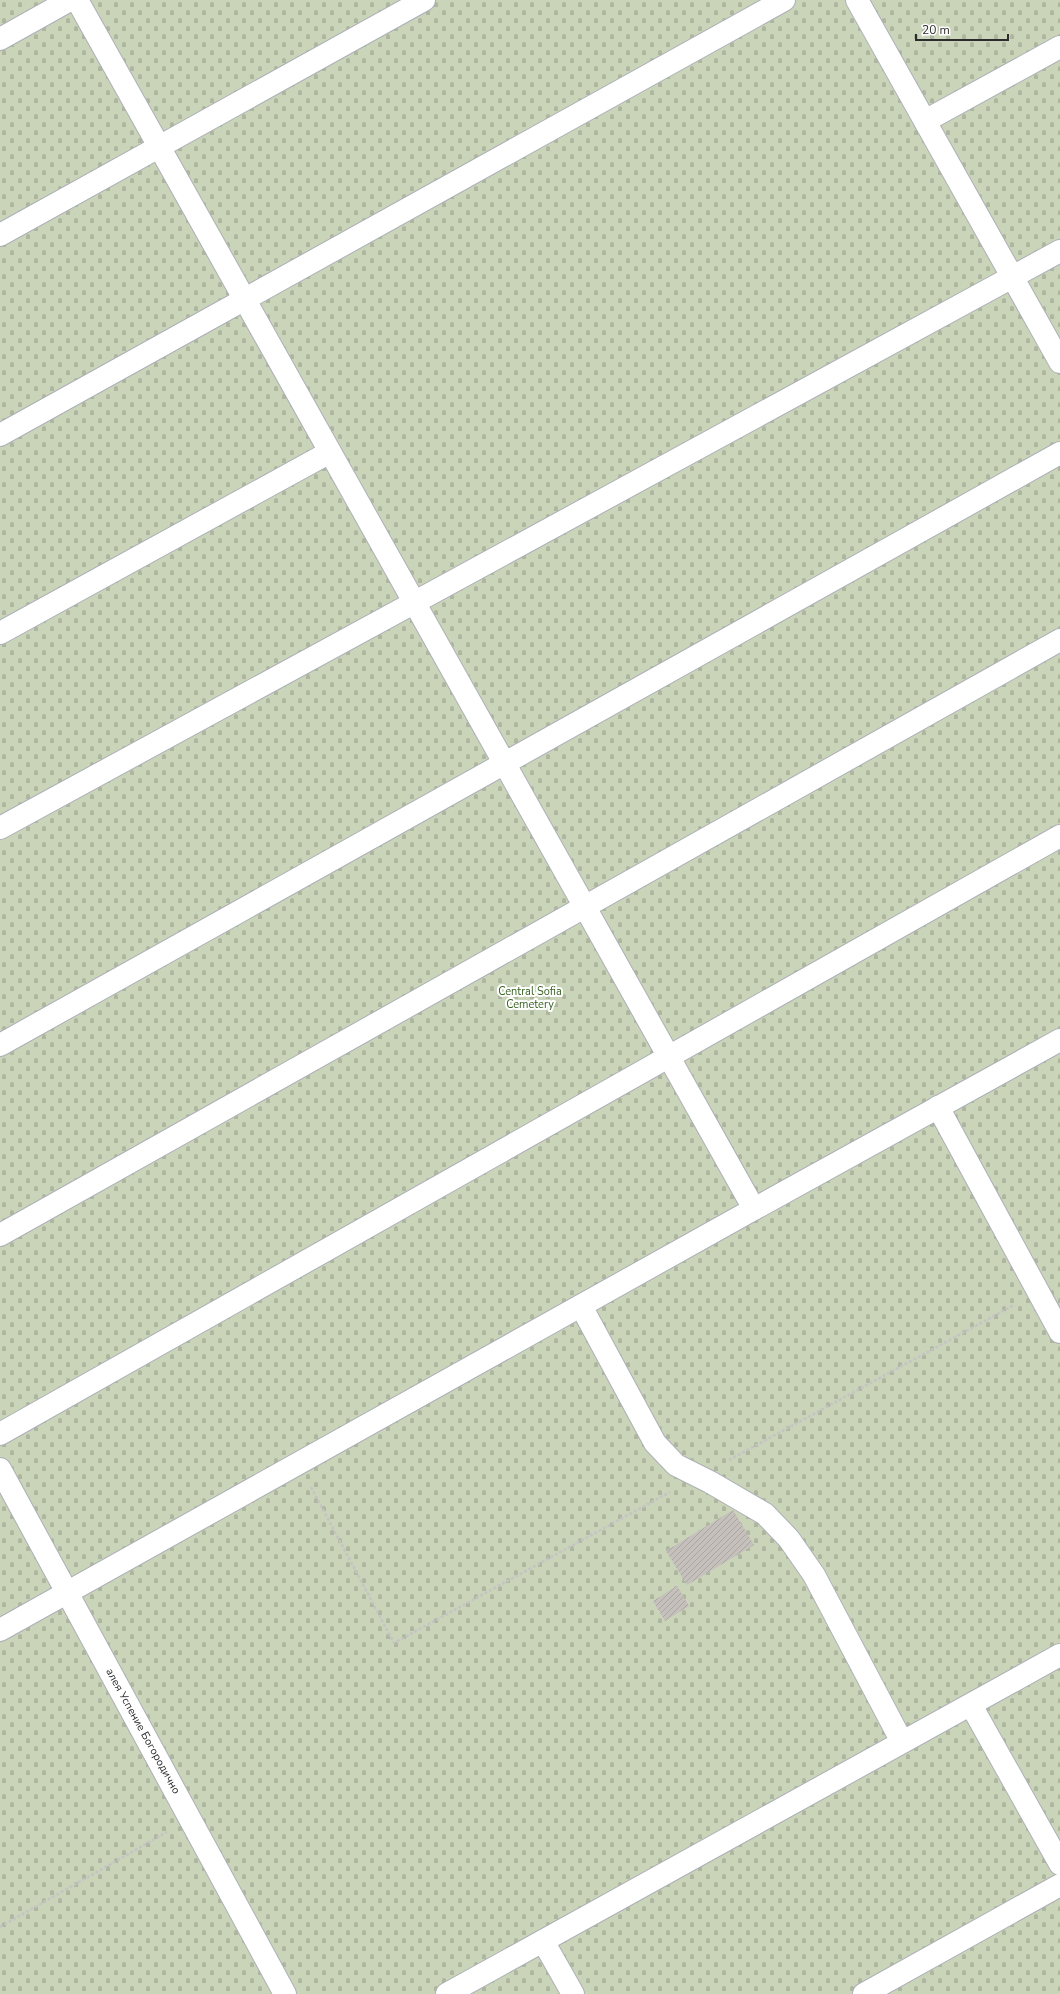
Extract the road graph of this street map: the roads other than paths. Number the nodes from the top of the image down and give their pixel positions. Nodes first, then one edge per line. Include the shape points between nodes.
1 (70, 0) edge
2 (77, 0) edge
3 (424, 0) edge
4 (784, 0) edge
5 (857, 0) edge
6 (0, 39) edge
7 (1060, 47) edge
8 (925, 121) junction
9 (159, 147) junction
10 (0, 235) edge
11 (1060, 251) edge
12 (1012, 277) junction
13 (244, 299) junction
14 (1060, 362) edge
15 (0, 435) edge
16 (330, 452) junction
17 (1060, 453) edge
18 (414, 602) junction
19 (0, 633) edge
20 (1060, 640) edge
21 (505, 763) junction
22 (0, 828) edge
23 (1060, 836) edge
24 (585, 907) junction
25 (1060, 1040) edge
26 (0, 1045) edge
27 (669, 1057) junction
28 (938, 1107) junction
29 (754, 1209) junction
30 (0, 1235) edge
31 (581, 1306) junction
32 (1060, 1332) edge
33 (0, 1434) edge
34 (0, 1469) edge
35 (68, 1593) junction
36 (0, 1630) edge
37 (1060, 1655) edge
38 (970, 1705) junction
39 (902, 1742) junction
40 (1060, 1864) edge
41 (1060, 1885) edge
42 (543, 1941) junction
43 (285, 1994) edge
44 (447, 1994) edge
45 (573, 1994) edge
46 (864, 1994) edge

1 - 6 lane
2 - 9 lane
3 - 9 lane
4 - 13 lane
5 - 8 lane
7 - 8 lane
8 - 12 lane
9 - 10 lane
9 - 13 lane
11 - 12 lane
12 - 14 lane
12 - 18 lane
13 - 15 lane
13 - 16 lane
16 - 18 lane
16 - 19 lane
17 - 21 lane
18 - 21 lane
18 - 22 lane
20 - 24 lane
21 - 24 lane
21 - 26 lane
23 - 27 lane
24 - 27 lane
24 - 30 lane
25 - 28 lane
27 - 29 lane
27 - 33 lane
28 - 29 lane
28 - 32 lane
29 - 31 lane
31 - 35 lane
31 - 39 lane via 655,1443 676,1465 765,1514 789,1539 814,1575
34 - 35 lane, алея Успение Богородично
35 - 36 lane
35 - 43 lane, алея Успение Богородично
37 - 38 lane
38 - 39 lane
38 - 40 lane
39 - 42 lane
41 - 46 lane
42 - 44 lane
42 - 45 lane

